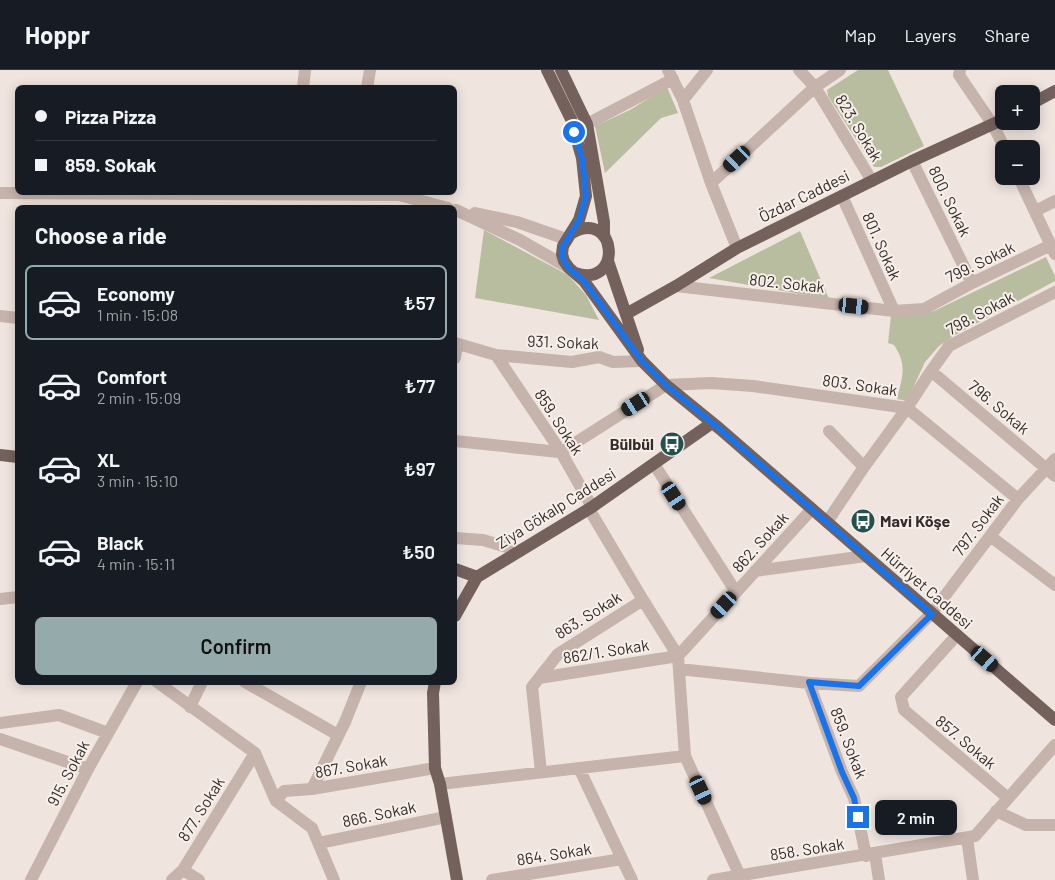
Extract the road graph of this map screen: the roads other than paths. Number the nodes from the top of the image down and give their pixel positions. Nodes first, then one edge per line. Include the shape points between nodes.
1 (305, 70) edge
2 (370, 70) edge
3 (547, 70) edge
4 (561, 70) edge
5 (707, 70) edge
6 (799, 70) edge
7 (840, 70) edge
8 (960, 70) edge
9 (671, 74) edge
10 (303, 85) edge
11 (368, 85) edge
12 (815, 87) junction
13 (1055, 91) edge
14 (1040, 99) edge
15 (683, 100) junction
16 (995, 118) edge
17 (995, 123) edge
18 (587, 124) junction
19 (912, 161) junction
20 (872, 181) junction
21 (711, 183) junction
22 (1022, 185) edge
23 (0, 193) edge
24 (15, 193) edge
25 (399, 195) edge
26 (842, 196) junction
27 (1055, 202) edge
28 (438, 205) edge
29 (457, 210) edge
30 (457, 211) edge
31 (1035, 211) junction
32 (569, 236) junction
33 (604, 236) junction
34 (737, 248) junction
35 (1053, 249) edge
36 (608, 261) junction
37 (572, 270) junction
38 (972, 283) junction
39 (676, 286) junction
40 (1055, 292) edge
41 (924, 309) joint
42 (894, 311) junction
43 (626, 314) junction
44 (0, 316) edge
45 (15, 318) edge
46 (457, 344) edge
47 (496, 355) junction
48 (642, 361) junction
49 (931, 370) junction
50 (666, 385) junction
51 (907, 408) junction
52 (712, 422) junction
53 (829, 430) dead end
54 (457, 441) edge
55 (560, 452) junction
56 (0, 455) edge
57 (15, 457) edge
58 (654, 464) junction
59 (864, 467) junction
60 (1052, 468) edge
61 (1018, 499) junction
62 (590, 508) junction
63 (812, 509) junction
64 (827, 522) junction
65 (990, 536) junction
66 (457, 538) edge
67 (520, 551) junction
68 (866, 556) junction
69 (457, 570) edge
70 (755, 571) junction
71 (477, 577) junction
72 (1055, 585) edge
73 (736, 592) junction
74 (15, 597) edge
75 (0, 599) edge
76 (642, 600) junction
77 (457, 612) edge
78 (932, 614) junction
79 (956, 635) junction
80 (678, 663) junction
81 (539, 678) junction
82 (809, 682) junction
83 (134, 685) edge
84 (161, 685) edge
85 (201, 685) edge
86 (250, 685) edge
87 (360, 685) edge
88 (434, 685) edge
89 (190, 707) junction
90 (1055, 720) edge
91 (0, 723) edge
92 (108, 733) junction
93 (338, 735) junction
94 (0, 739) edge
95 (1055, 745) edge
96 (255, 753) junction
97 (685, 756) junction
98 (435, 768) junction
99 (579, 768) junction
100 (88, 769) junction
101 (541, 772) junction
102 (440, 784) junction
103 (312, 789) junction
104 (1008, 798) junction
105 (276, 801) junction
106 (996, 811) junction
107 (446, 817) junction
108 (1055, 825) edge
109 (966, 838) junction
110 (319, 843) junction
111 (871, 855) junction
112 (622, 859) junction
113 (183, 870) junction
114 (565, 875) edge
115 (777, 875) edge
116 (740, 876) junction
117 (32, 880) edge
118 (172, 880) edge
119 (199, 880) edge
120 (334, 880) edge
121 (458, 880) edge
122 (492, 880) edge
123 (632, 880) edge
124 (713, 880) edge
125 (879, 880) edge
126 (973, 880) edge

1 - 10 street
2 - 11 street
3 - 32 main road via 571,119 582,158 586,196 579,220
4 - 18 main road, Hürriyet Caddesi
5 - 15 street
6 - 12 street, 823. Sokak
7 - 12 street
8 - 16 street via 959,75
9 - 15 street
9 - 18 street
12 - 20 street, 823. Sokak
12 - 21 street
13 - 14 main road
15 - 21 street
17 - 19 main road, Özdar Caddesi
18 - 33 main road, Hürriyet Caddesi
19 - 20 main road, Özdar Caddesi
19 - 38 street, 800. Sokak
20 - 26 main road, Özdar Caddesi
21 - 34 street
22 - 31 street
23 - 24 street
25 - 28 street
26 - 34 main road, Özdar Caddesi
26 - 42 street, 801. Sokak
27 - 31 street
29 - 32 street
30 - 37 street via 520,240
31 - 35 street
32 - 33 main road via 586,228
32 - 37 main road via 562,254
33 - 36 main road, Hürriyet Caddesi via 609,246
34 - 39 main road, Özdar Caddesi
35 - 38 street, 799. Sokak
36 - 37 main road via 598,272 582,275
36 - 43 main road, Hürriyet Caddesi
37 - 48 main road, Hürriyet Caddesi via 584,281
38 - 41 street, 799. Sokak
39 - 42 street, 802. Sokak
39 - 43 main road, Özdar Caddesi
40 - 49 street, 798. Sokak via 949,346
41 - 42 street, 802. Sokak
43 - 48 main road, Hürriyet Caddesi
44 - 45 street
46 - 47 street, 931. Sokak
47 - 48 street, 931. Sokak via 572,362 599,357 613,362
47 - 55 street, 859. Sokak
48 - 50 main road, Hürriyet Caddesi
49 - 51 street, 798. Sokak
49 - 60 street, 796. Sokak
50 - 51 street, 803. Sokak via 711,383 753,386
50 - 52 main road, Hürriyet Caddesi
50 - 55 street
51 - 59 street, 798. Sokak
51 - 61 street, 803. Sokak
52 - 58 main road, Ziya Gökalp Caddesi
52 - 63 main road, Hürriyet Caddesi
53 - 59 street
54 - 55 street
55 - 62 street, 859. Sokak
56 - 57 main road
58 - 62 main road, Ziya Gökalp Caddesi
58 - 73 street
59 - 64 street, 798. Sokak
60 - 61 street, 797. Sokak
61 - 65 street, 797. Sokak
62 - 67 main road, Ziya Gökalp Caddesi
62 - 76 street, 859. Sokak
63 - 64 main road, Hürriyet Caddesi
63 - 70 street, 862. Sokak
64 - 68 main road, Hürriyet Caddesi
65 - 72 street
65 - 78 street, 797. Sokak
66 - 67 street via 483,540
67 - 71 main road, Ziya Gökalp Caddesi
68 - 70 street
68 - 78 main road, Hürriyet Caddesi
69 - 71 main road
70 - 73 street, 862. Sokak
71 - 77 main road, Ziya Gökalp Caddesi
73 - 80 street, 862. Sokak
74 - 75 street
76 - 80 street, 859. Sokak
76 - 81 street, 863. Sokak via 558,654
78 - 79 main road, Hürriyet Caddesi
78 - 82 street, 797. Sokak via 859,686
79 - 90 main road, Hürriyet Caddesi
79 - 104 street, 857. Sokak via 901,697 904,710
80 - 81 street, 862/1. Sokak
80 - 82 street
80 - 97 street
81 - 101 street, 863. Sokak via 532,687
82 - 111 street, 859. Sokak via 854,798
83 - 92 street, 915. Sokak
84 - 89 street
85 - 89 street
86 - 93 street
87 - 93 street
88 - 98 main road
89 - 96 street
91 - 92 street via 59,715
92 - 100 street, 915. Sokak
93 - 103 street
94 - 100 street
95 - 104 street, 858. Sokak
96 - 105 street
96 - 113 street, 877. Sokak
97 - 99 street
97 - 116 street
98 - 102 main road
98 - 103 street, 867. Sokak
99 - 101 street
99 - 112 street
100 - 117 street, 915. Sokak
101 - 102 street
102 - 107 main road
103 - 105 street, 867. Sokak via 284,791
104 - 106 street, 858. Sokak
105 - 110 street via 312,828
106 - 108 street via 1026,825
106 - 109 street, 858. Sokak via 976,836
107 - 110 street, 866. Sokak
107 - 121 main road
109 - 111 street, 858. Sokak
109 - 126 street
110 - 120 street
111 - 115 street, 858. Sokak
111 - 125 street, 859. Sokak
112 - 114 street, 864. Sokak
112 - 123 street
113 - 118 street, 877. Sokak
113 - 119 street
114 - 122 street, 864. Sokak
115 - 116 street, 858. Sokak
116 - 124 street, 858. Sokak

